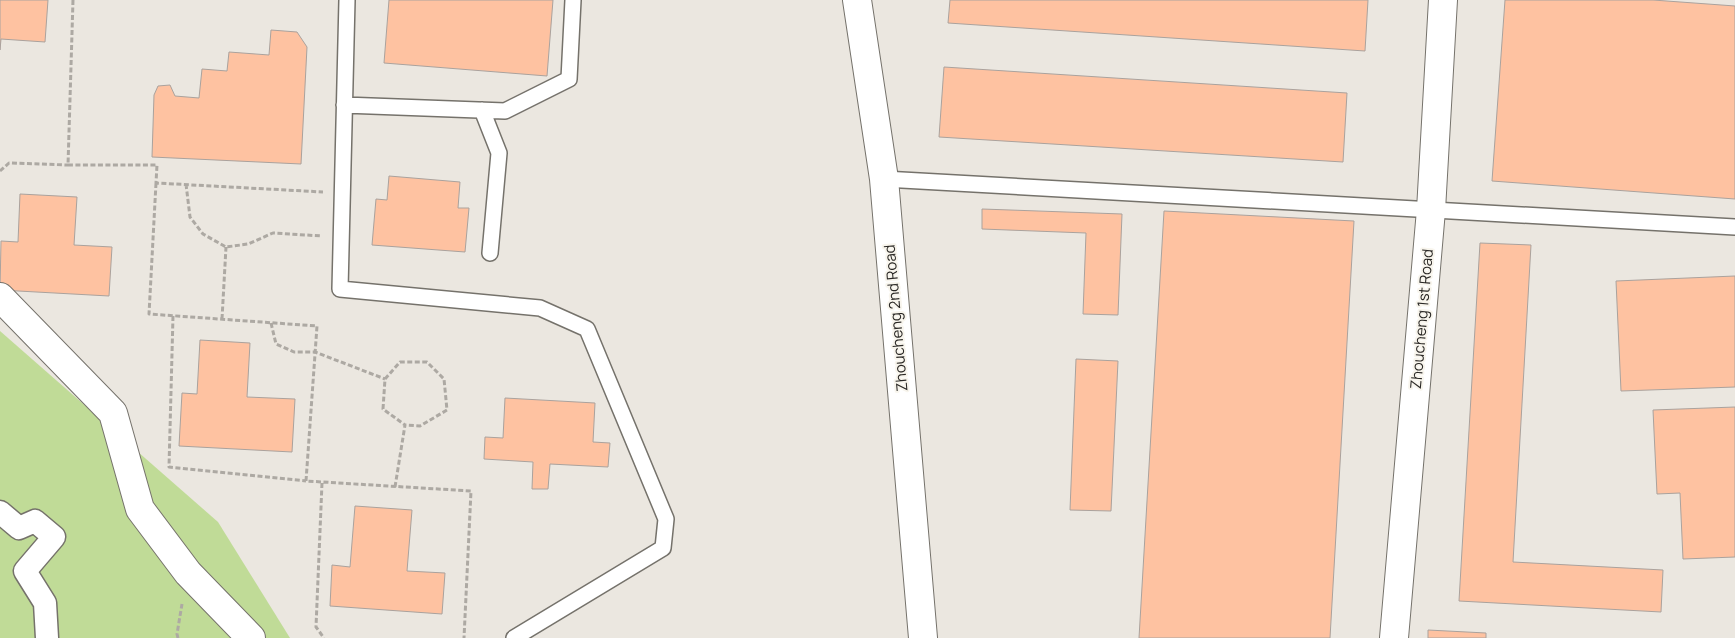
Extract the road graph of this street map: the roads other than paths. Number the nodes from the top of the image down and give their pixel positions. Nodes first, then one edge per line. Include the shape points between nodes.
1 (347, 0) edge
2 (572, 0) edge
3 (857, 0) edge
4 (1443, 0) edge
5 (344, 105) junction
6 (482, 110) junction
7 (884, 179) junction
8 (1431, 210) junction
9 (1735, 227) edge
10 (490, 253) dead end
11 (0, 297) edge
12 (0, 512) edge
13 (47, 638) edge
14 (251, 638) edge
15 (514, 638) edge
16 (923, 638) edge
17 (1394, 638) edge

1 - 5 lane
2 - 6 lane via 569,78 505,111
3 - 7 street, Zhoucheng 2nd Road
4 - 8 street, Zhoucheng 1st Road
5 - 6 lane
5 - 15 lane via 340,289 540,308 587,329 666,519 663,548
6 - 10 lane via 498,153
7 - 8 lane
7 - 16 street, Zhoucheng 2nd Road
8 - 9 lane
8 - 17 street, Zhoucheng 1st Road
11 - 14 street via 113,413 140,509 188,574
12 - 13 street via 20,528 35,521 54,536 26,571 45,604

